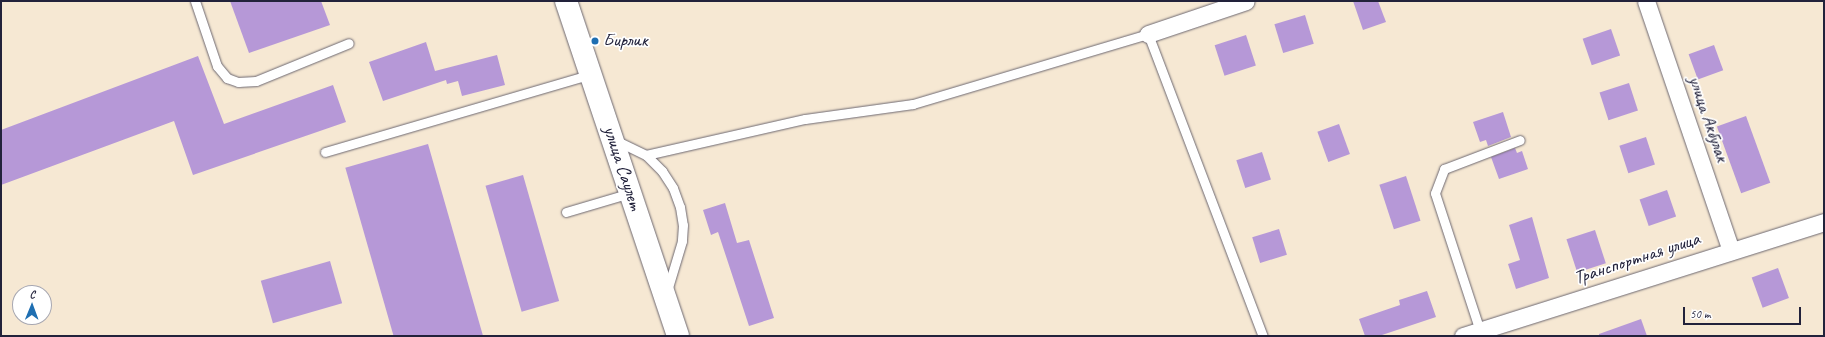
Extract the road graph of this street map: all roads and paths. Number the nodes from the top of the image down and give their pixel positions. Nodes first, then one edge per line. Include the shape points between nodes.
1 (195, 1) edge
2 (566, 1) edge
3 (1246, 1) edge
4 (1646, 1) edge
5 (1148, 34) junction
6 (349, 43) dead end
7 (591, 74) junction
8 (612, 138) junction
9 (1520, 140) dead end
10 (325, 152) dead end
11 (646, 155) junction
12 (630, 193) junction
13 (566, 212) dead end
14 (1824, 222) edge
15 (1731, 251) junction
16 (665, 298) junction
17 (1480, 331) junction
18 (678, 336) edge
19 (1263, 336) edge
20 (1463, 336) edge

1 - 6 lane via 217,66 227,78 238,82 256,81
2 - 7 street, улица Саулет
3 - 5 street
4 - 15 street, улица Акбулак
5 - 11 lane via 913,104 805,119
5 - 19 lane
7 - 8 street, улица Саулет
7 - 10 lane
8 - 11 lane
8 - 12 street, улица Саулет
9 - 17 lane via 1444,169 1435,193
11 - 16 lane via 662,171 673,188 683,225 678,258
12 - 13 lane
12 - 16 street, улица Саулет
14 - 15 street, Транспортная улица
15 - 17 street, Транспортная улица
16 - 18 street, улица Саулет
17 - 20 street, Транспортная улица

